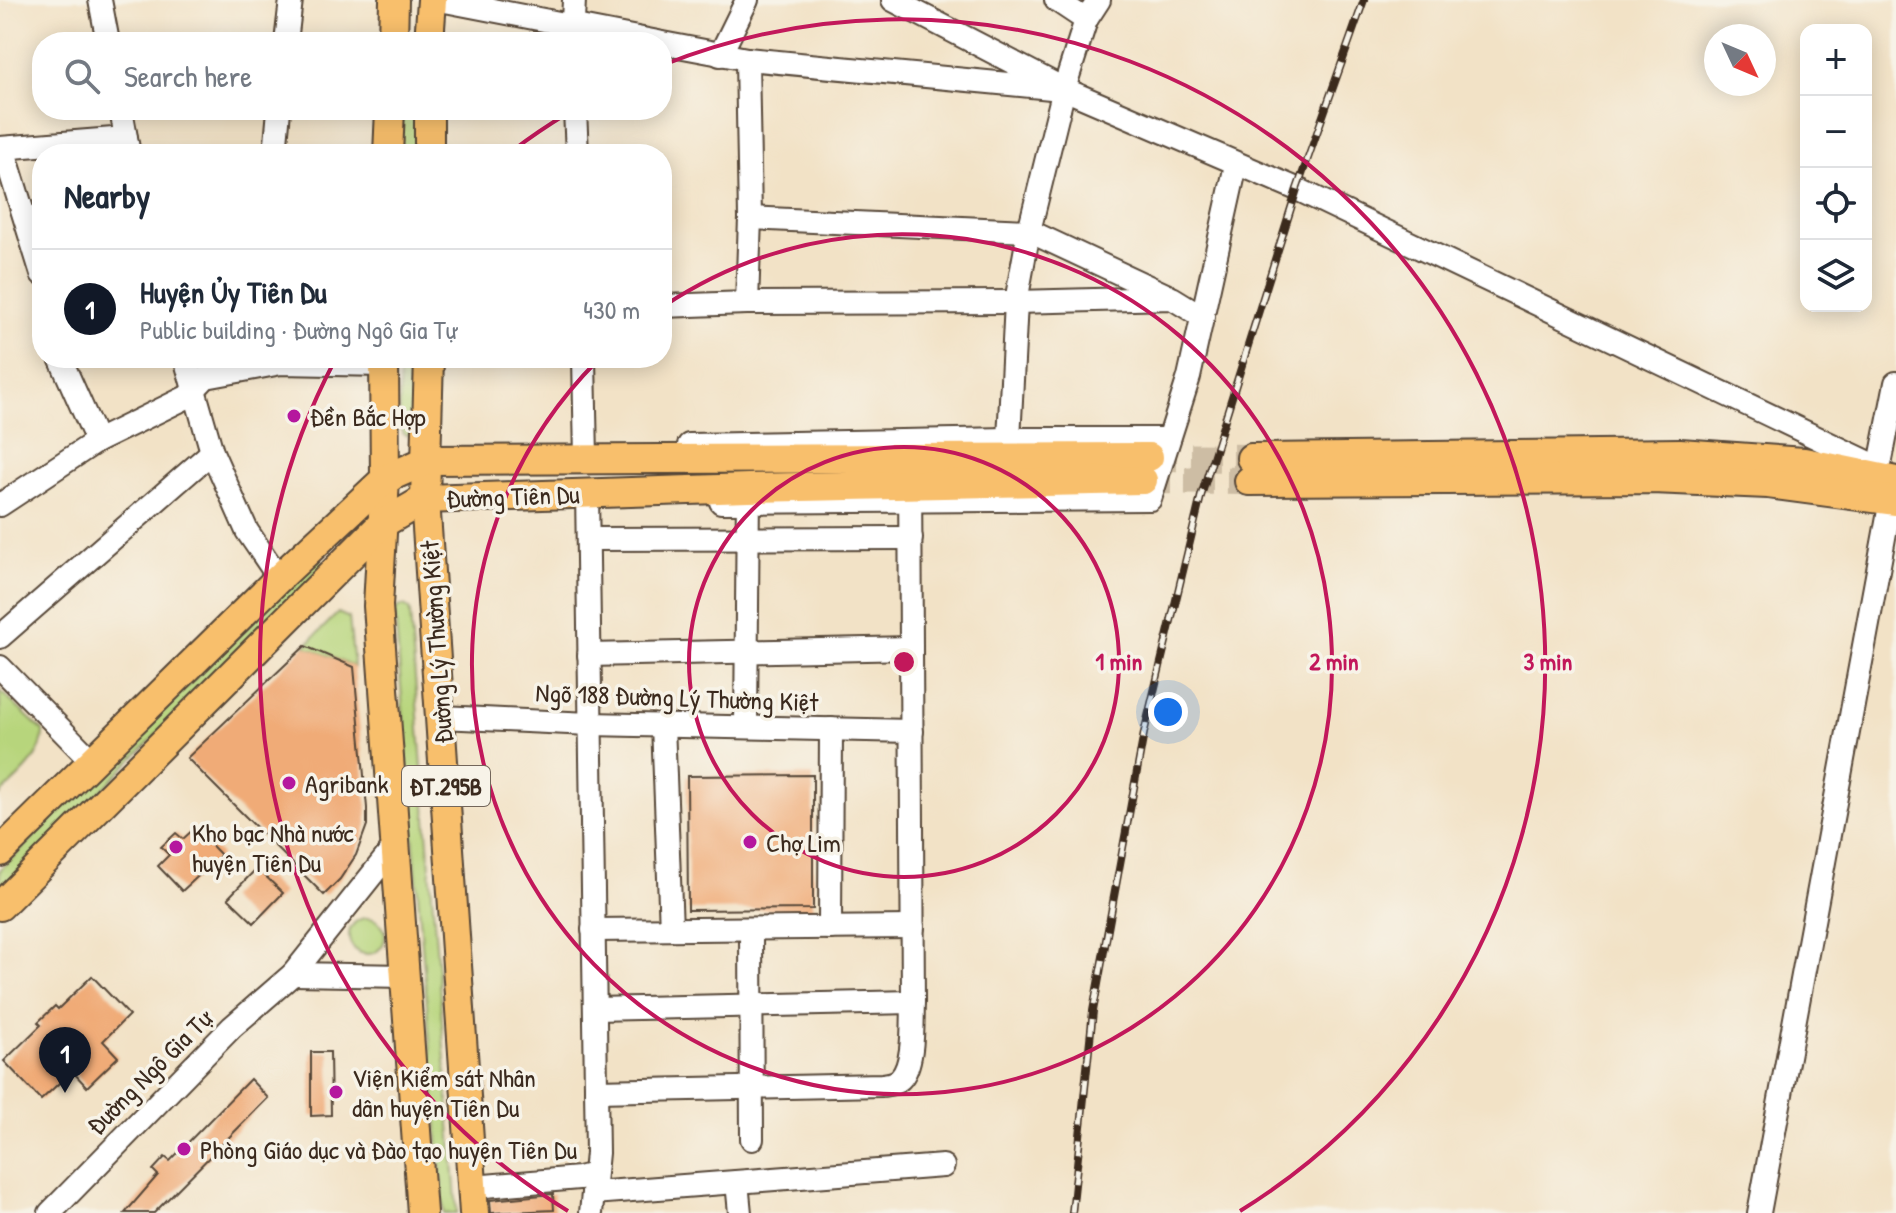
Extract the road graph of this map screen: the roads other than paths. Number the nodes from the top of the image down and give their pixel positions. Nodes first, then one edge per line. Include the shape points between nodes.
1 (100, 0) edge
2 (291, 0) edge
3 (394, 0) edge
4 (432, 0) edge
5 (440, 0) edge
6 (574, 0) edge
7 (747, 0) edge
8 (893, 0) edge
9 (1056, 0) edge
10 (1099, 0) edge
11 (1086, 20) junction
12 (106, 32) edge
13 (287, 32) edge
14 (393, 32) edge
15 (430, 32) edge
16 (568, 32) edge
17 (572, 32) edge
18 (672, 45) edge
19 (720, 55) junction
20 (747, 59) junction
21 (1064, 89) junction
22 (123, 120) edge
23 (278, 120) edge
24 (390, 120) edge
25 (429, 120) edge
26 (575, 120) edge
27 (127, 144) edge
28 (276, 144) edge
29 (388, 144) edge
30 (429, 144) edge
31 (577, 144) edge
32 (1, 148) edge
33 (32, 148) edge
34 (1236, 165) junction
35 (750, 218) junction
36 (1029, 231) junction
37 (32, 243) edge
38 (1172, 298) junction
39 (1016, 302) junction
40 (747, 303) junction
41 (672, 306) edge
42 (1203, 317) junction
43 (64, 368) edge
44 (188, 368) edge
45 (253, 368) edge
46 (384, 368) edge
47 (429, 368) edge
48 (584, 368) edge
49 (1896, 383) edge
50 (195, 388) junction
51 (1009, 439) junction
52 (97, 441) junction
53 (212, 452) junction
54 (910, 457) junction
55 (1154, 458) junction
56 (586, 459) junction
57 (657, 459) junction
58 (428, 460) junction
59 (1250, 470) tunnel mouth
60 (385, 479) junction
61 (1888, 485) edge
62 (587, 493) junction
63 (910, 493) junction
64 (749, 495) junction
65 (425, 499) junction
66 (0, 505) edge
67 (382, 524) junction
68 (748, 538) junction
69 (911, 538) junction
70 (588, 539) junction
71 (279, 578) junction
72 (0, 637) edge
73 (911, 648) junction
74 (746, 651) junction
75 (589, 655) junction
76 (0, 667) edge
77 (442, 717) junction
78 (590, 724) junction
79 (663, 725) junction
80 (746, 727) junction
81 (831, 729) junction
82 (912, 731) junction
83 (92, 761) junction
84 (395, 846) junction
85 (0, 852) edge
86 (0, 906) edge
87 (913, 927) junction
88 (830, 928) junction
89 (671, 929) junction
90 (751, 929) junction
91 (593, 930) junction
92 (293, 974) junction
93 (406, 976) junction
94 (913, 1002) junction
95 (751, 1006) junction
96 (595, 1009) junction
97 (751, 1088) junction
98 (596, 1091) junction
99 (752, 1139) dead end
100 (943, 1166) dead end
101 (737, 1182) junction
102 (593, 1193) edge
103 (473, 1200) edge
104 (50, 1213) edge
105 (422, 1213) edge
106 (740, 1213) edge
107 (1759, 1213) edge

1 - 12 street
2 - 13 street
3 - 14 main road
4 - 15 main road
5 - 16 street
6 - 17 street
7 - 19 street
8 - 21 street
9 - 11 street
10 - 11 street
11 - 21 street
18 - 19 street
19 - 20 street
20 - 21 street
20 - 35 street
21 - 34 street
21 - 36 street
22 - 27 street
23 - 28 street
24 - 29 main road
25 - 30 main road
26 - 31 street
32 - 33 street
32 - 37 street
34 - 42 street
34 - 61 street via 1297,189
35 - 36 street
35 - 40 street
36 - 38 street
36 - 39 street
38 - 39 street
38 - 42 street
39 - 40 street
39 - 51 street
40 - 41 street
42 - 55 street via 1189,377
43 - 52 street
44 - 50 street
45 - 50 street via 206,377
46 - 60 main road, Đường Lý Thường Kiệt / ĐT.295B
47 - 58 main road, Đường Lý Thường Kiệt / ĐT.295B
48 - 56 street
49 - 61 street
50 - 52 street via 187,397
50 - 53 street
51 - 55 street
51 - 57 street via 678,446
52 - 66 street
53 - 71 street via 247,531
53 - 72 street
54 - 55 main road, Đường Tiên Du
54 - 57 main road, Đường Tiên Du
54 - 63 street
55 - 63 main road, Đường Tiên Du
55 - 63 street via 1150,499
56 - 57 main road, Đường Tiên Du
56 - 58 main road, Đường Tiên Du
58 - 60 main road, Đường Tiên Du
58 - 65 main road, Đường Lý Thường Kiệt / ĐT.295B
59 - 61 main road via 1680,453 1804,462
60 - 67 main road, Đường Lý Thường Kiệt / ĐT.295B
60 - 71 main road, Đường Tiên Du
61 - 107 street
62 - 64 main road, Đường Tiên Du
62 - 65 main road, Đường Tiên Du
62 - 70 street
63 - 64 main road, Đường Tiên Du
63 - 69 street
64 - 68 street
65 - 67 main road, Đường Tiên Du
65 - 77 main road, Đường Lý Thường Kiệt / ĐT.295B
67 - 84 main road, Đường Lý Thường Kiệt / ĐT.295B via 378,606
67 - 86 main road, Đường Tiên Du
68 - 69 street
68 - 70 street
68 - 74 street
69 - 73 street
70 - 75 street
71 - 83 main road, Đường Tiên Du
73 - 74 street
73 - 82 street
74 - 75 street
74 - 80 street
75 - 78 street
76 - 83 street
77 - 78 street, Ngõ 188 Đường Lý Thường Kiệt
77 - 103 main road, Đường Lý Thường Kiệt / ĐT.295B
78 - 79 street, Ngõ 188 Đường Lý Thường Kiệt
78 - 91 street
79 - 80 street, Ngõ 188 Đường Lý Thường Kiệt
79 - 89 street
80 - 81 street, Ngõ 188 Đường Lý Thường Kiệt
81 - 82 street, Ngõ 188 Đường Lý Thường Kiệt
81 - 88 street
82 - 87 street
83 - 85 main road, Đường Tiên Du
84 - 92 street, Đường Ngô Gia Tự
84 - 93 main road, Đường Lý Thường Kiệt / ĐT.295B
87 - 88 street
87 - 94 street
88 - 90 street
89 - 90 street
89 - 91 street
90 - 95 street
91 - 96 street
92 - 93 street
92 - 104 street, Đường Ngô Gia Tự via 232,1027
93 - 105 main road, Đường Lý Thường Kiệt / ĐT.295B
94 - 95 street
94 - 97 street via 911,1048 906,1071 896,1083
95 - 96 street
95 - 97 street
96 - 98 street
97 - 98 street
97 - 99 street
98 - 102 street
100 - 101 street
101 - 102 street
101 - 106 street
102 - 103 street via 579,1178

